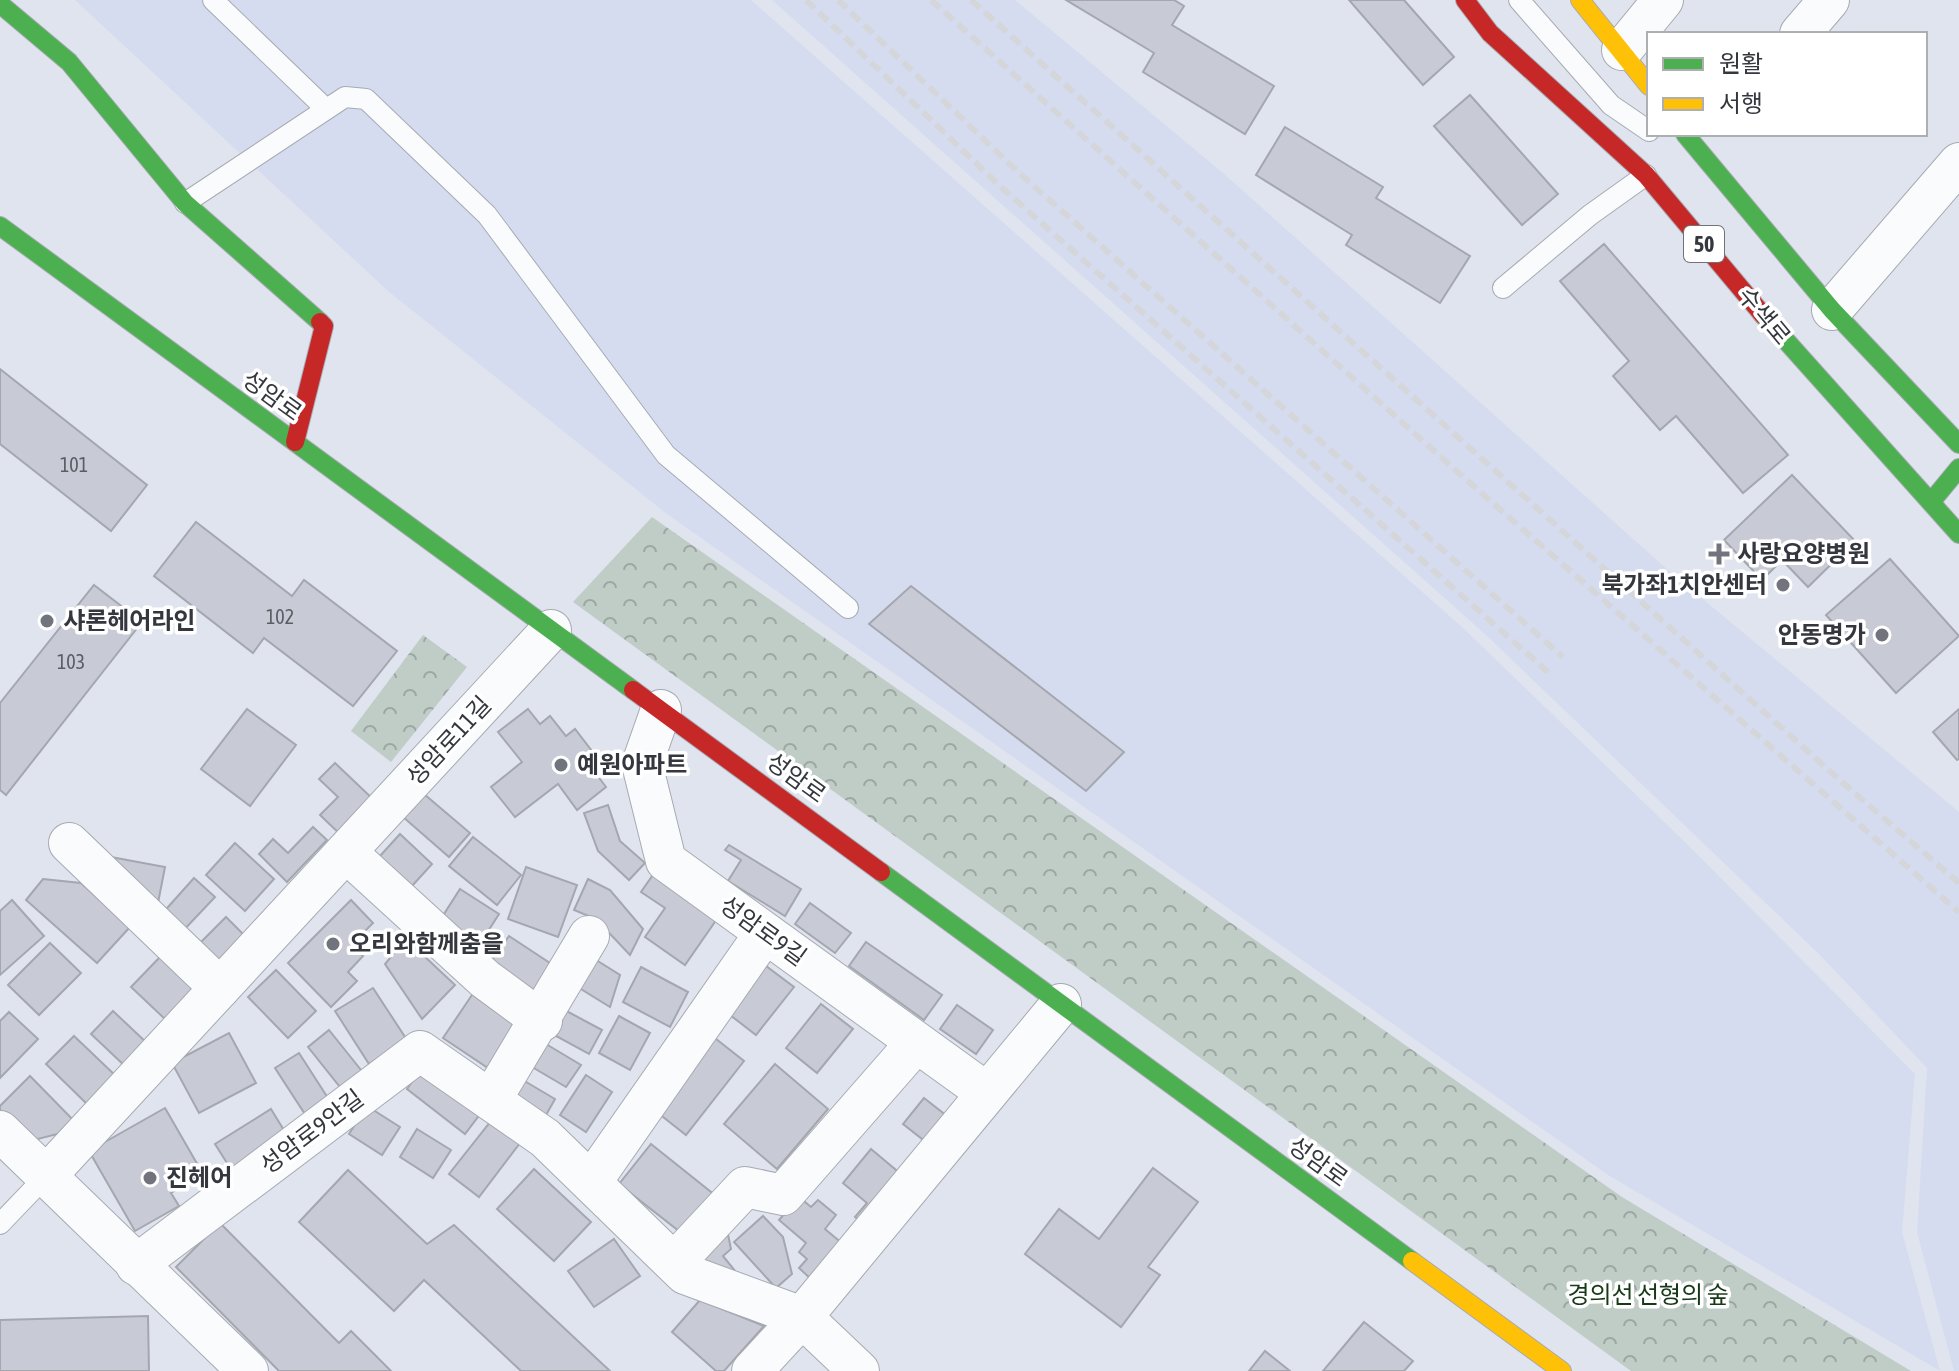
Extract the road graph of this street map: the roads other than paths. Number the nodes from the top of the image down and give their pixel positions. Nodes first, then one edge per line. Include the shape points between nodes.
1 (213, 0) edge
2 (1465, 0) edge
3 (1519, 0) edge
4 (1580, 0) edge
5 (1663, 0) edge
6 (1829, 0) edge
7 (0, 4) edge
8 (1802, 32) edge
9 (1622, 50) junction
10 (1647, 83) edge
11 (326, 109) junction
12 (1647, 130) edge
13 (1655, 136) edge
14 (1695, 138) edge
15 (1959, 163) edge
16 (1646, 175) junction
17 (1731, 189) junction
18 (185, 203) junction
19 (0, 226) edge
20 (1503, 288) dead end
21 (1832, 310) junction
22 (295, 442) junction
23 (1959, 444) edge
24 (1959, 468) edge
25 (1931, 502) junction
26 (1959, 534) edge
27 (848, 608) dead end
28 (551, 630) junction
29 (661, 710) junction
30 (69, 843) dead end
31 (346, 852) junction
32 (765, 933) junction
33 (589, 936) dead end
34 (220, 988) junction
35 (1061, 1004) junction
36 (542, 1021) junction
37 (916, 1043) junction
38 (987, 1093) junction
39 (491, 1100) junction
40 (0, 1131) edge
41 (46, 1176) junction
42 (592, 1181) junction
43 (0, 1224) edge
44 (675, 1262) junction
45 (136, 1265) junction
46 (802, 1317) junction
47 (248, 1371) edge
48 (752, 1371) edge
49 (859, 1371) edge
50 (1562, 1371) edge

1 - 11 lane
2 - 16 main road, 수색로 / 50 via 1490,33
3 - 12 lane via 1611,105
4 - 9 main road
5 - 9 street
6 - 8 street
7 - 18 main road via 69,62
9 - 10 main road
11 - 18 lane
11 - 27 lane via 345,97 366,99 410,141 487,215 666,455
13 - 17 lane
14 - 17 main road, 50
15 - 21 street
16 - 20 lane
16 - 25 main road, 수색로 / 50 via 1794,352
17 - 21 main road, 50
18 - 22 main road via 324,326
19 - 22 main road, 성암로
21 - 23 main road, 50
22 - 28 main road, 성암로
24 - 25 main road
25 - 26 main road, 수색로 / 50
28 - 29 main road, 성암로
28 - 31 street, 성암로11길
29 - 32 street, 성암로9길 via 642,764 666,861
29 - 35 main road, 성암로
30 - 34 street
31 - 34 street, 성암로11길
31 - 36 street via 485,979
32 - 37 street, 성암로9길
32 - 42 street
33 - 36 street
34 - 41 street, 성암로11길
35 - 38 street
35 - 50 main road, 성암로
36 - 39 street
37 - 38 street, 성암로9길
37 - 44 street via 783,1195 745,1187
38 - 46 street
39 - 42 street, 성암로9안길 via 545,1138
39 - 45 street, 성암로9안길 via 420,1051
40 - 41 street
41 - 43 lane
41 - 45 street
42 - 44 street, 성암로9안길
44 - 46 street, 성암로9안길 via 685,1274
45 - 47 street
46 - 48 street
46 - 49 street

